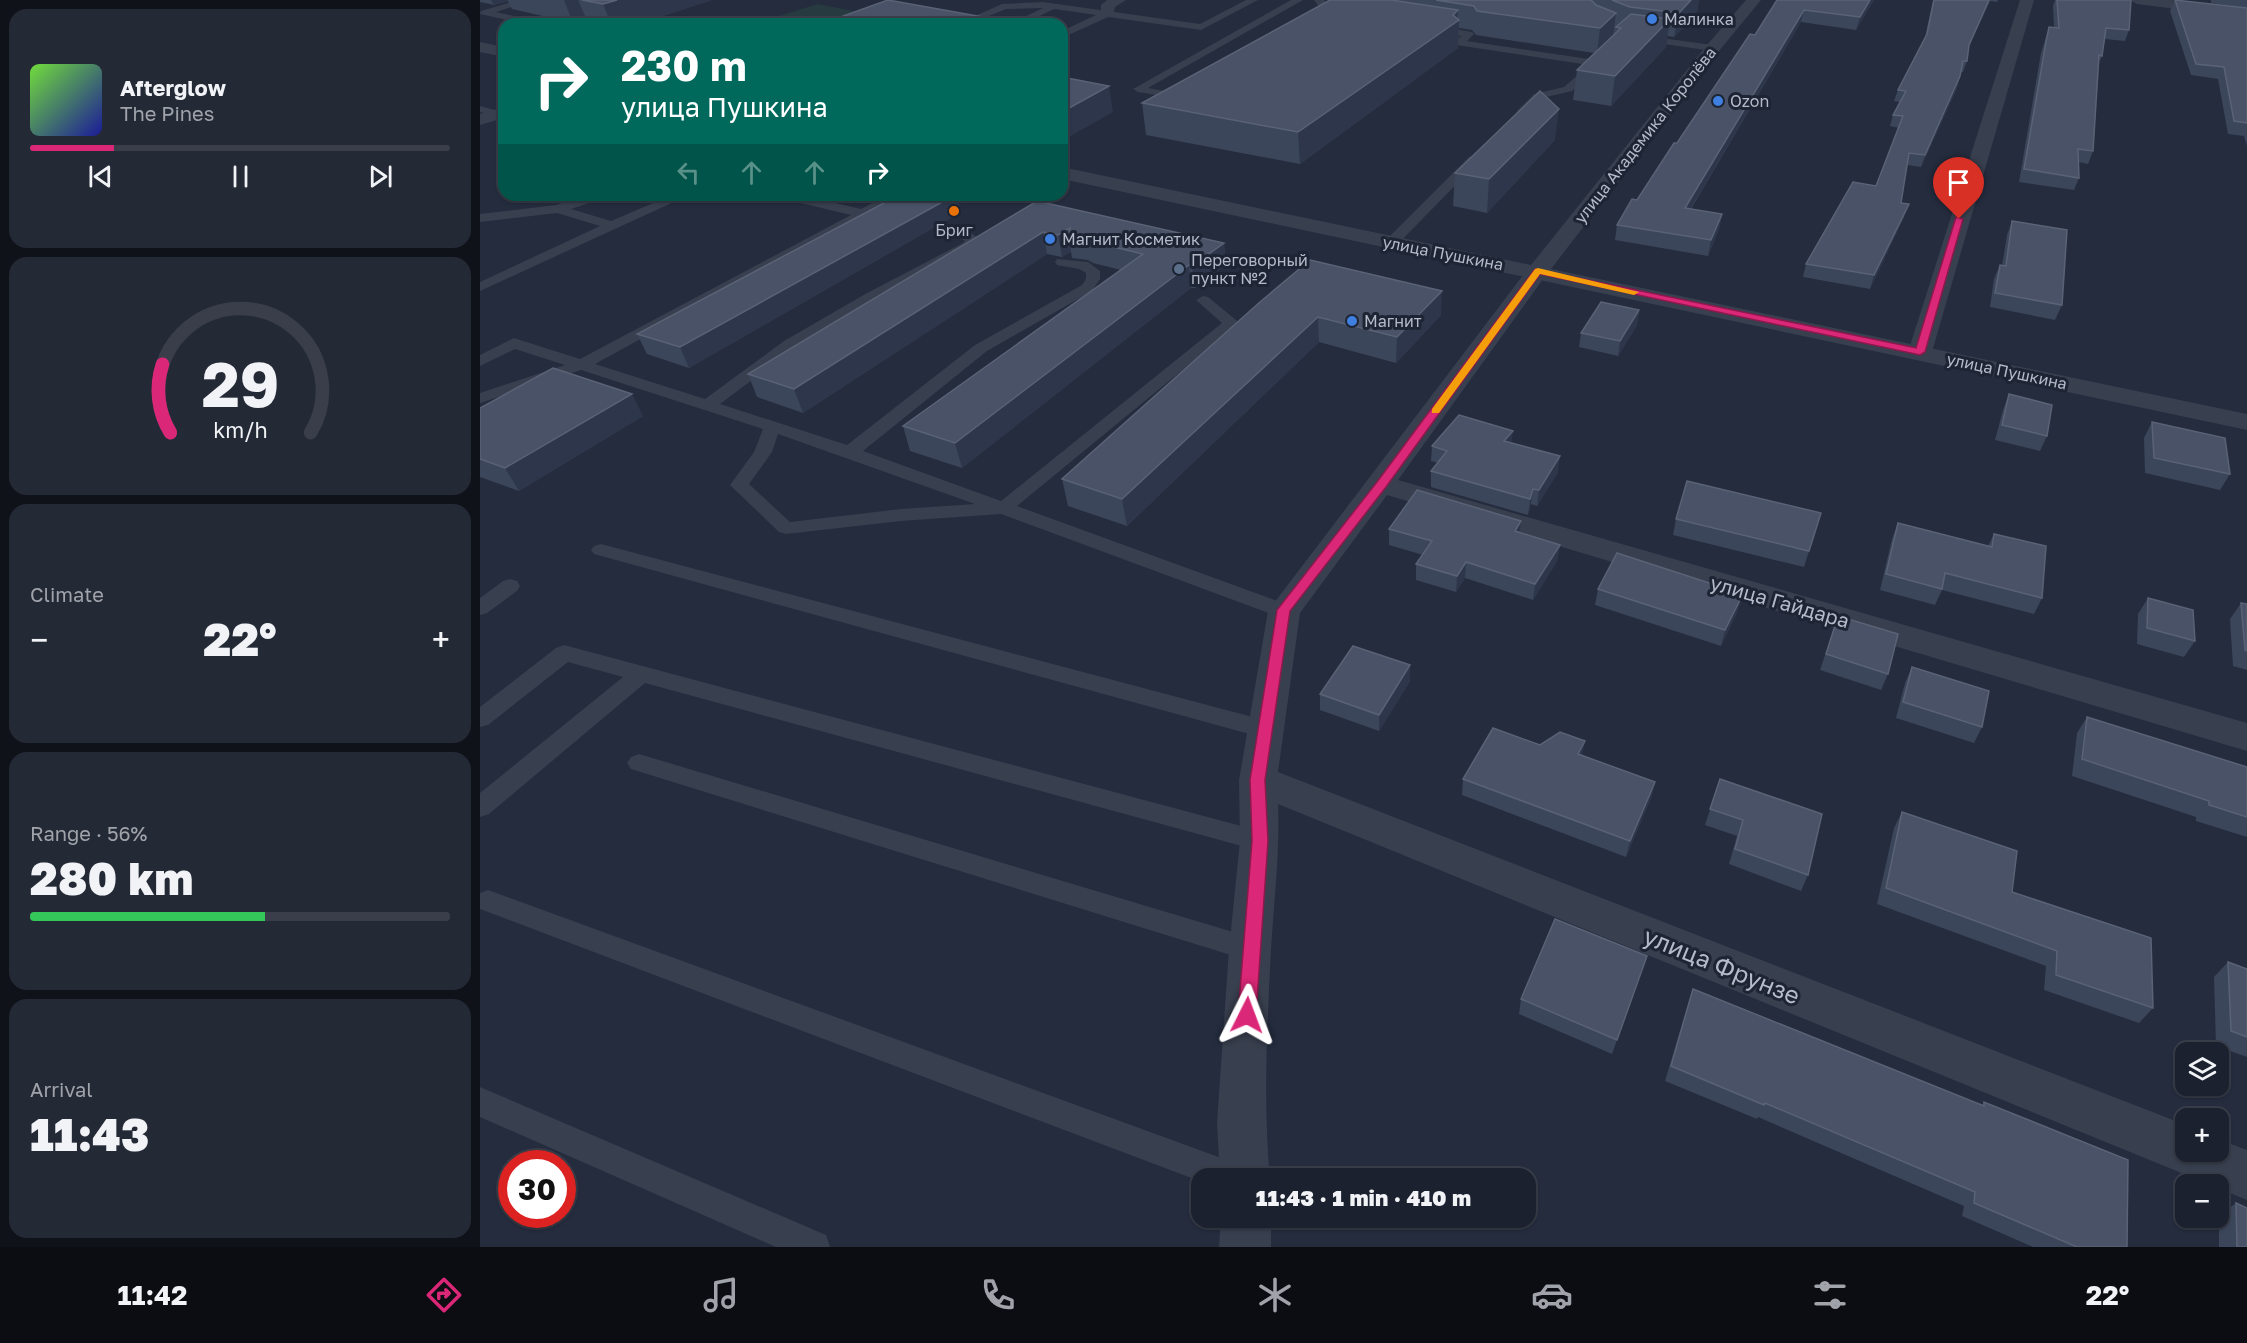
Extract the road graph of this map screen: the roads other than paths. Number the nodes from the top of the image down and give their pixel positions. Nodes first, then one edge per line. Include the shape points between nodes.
1 (529, 0) edge
2 (656, 0) edge
3 (1119, 0) edge
4 (1252, 0) edge
5 (1298, 0) edge
6 (1319, 0) edge
7 (1754, 0) edge
8 (2026, 0) edge
9 (2137, 0) edge
10 (1059, 5) junction
11 (482, 12) edge
12 (1108, 13) junction
13 (2247, 14) edge
14 (512, 18) edge
15 (599, 18) edge
16 (977, 18) edge
17 (1029, 18) edge
18 (1201, 27) junction
19 (1425, 27) edge
20 (1299, 28) edge
21 (1068, 32) edge
22 (1239, 32) junction
23 (1260, 35) edge
24 (1624, 36) edge
25 (480, 47) edge
26 (1713, 48) junction
27 (498, 51) edge
28 (1192, 92) edge
29 (480, 109) edge
30 (498, 112) edge
31 (498, 114) edge
32 (480, 120) edge
33 (1514, 120) edge
34 (1482, 151) edge
35 (1068, 174) edge
36 (581, 201) edge
37 (670, 201) edge
38 (810, 201) edge
39 (885, 201) edge
40 (558, 209) junction
41 (860, 213) junction
42 (480, 218) edge
43 (612, 225) junction
44 (952, 231) dead end
45 (1391, 243) junction
46 (1062, 262) edge
47 (1538, 271) junction
48 (480, 287) edge
49 (1203, 300) dead end
50 (1920, 352) junction
51 (480, 361) edge
52 (581, 365) junction
53 (480, 398) edge
54 (707, 406) junction
55 (2247, 422) edge
56 (772, 427) junction
57 (850, 452) junction
58 (1382, 484) junction
59 (1003, 508) junction
60 (601, 550) dead end
61 (510, 586) dead end
62 (480, 608) edge
63 (1284, 610) junction
64 (640, 674) junction
65 (480, 719) edge
66 (1264, 729) junction
67 (2247, 737) edge
68 (639, 763) dead end
69 (1257, 780) junction
70 (480, 807) edge
71 (1260, 841) junction
72 (489, 901) dead end
73 (1250, 950) junction
74 (480, 1102) edge
75 (2175, 1146) edge
76 (2215, 1162) edge
77 (1205, 1168) edge
78 (1244, 1168) edge
79 (2247, 1175) edge
80 (1246, 1228) edge
81 (814, 1247) edge
82 (1245, 1247) edge

1 - 11 lane
2 - 15 lane
3 - 12 street via 1108,5
4 - 18 lane
5 - 22 lane
6 - 20 lane via 1334,11
7 - 26 street, улица Академика Королёва
8 - 50 street
9 - 13 street
10 - 12 lane
10 - 16 lane via 1005,6
10 - 17 lane
11 - 14 lane
12 - 18 lane
12 - 21 lane
18 - 22 lane
19 - 33 lane via 1469,34 1459,43 1600,60 1568,89 1538,96
22 - 23 lane
22 - 28 lane via 1138,89 1182,98
24 - 26 lane
25 - 27 street
26 - 47 street, улица Академика Королёва
29 - 30 lane
31 - 32 street
34 - 45 lane
35 - 45 street, улица Пушкина
36 - 40 lane
37 - 43 lane
38 - 41 lane
39 - 41 lane
40 - 42 lane
40 - 43 lane
41 - 52 lane
43 - 48 lane
44 - 54 lane via 972,240 968,246 790,344
45 - 47 street, улица Пушкина
46 - 57 lane via 1093,271 1087,288 981,348
47 - 50 street, улица Пушкина
47 - 58 street, улица Академика Королёва
49 - 59 lane via 1231,323
50 - 55 street, улица Пушкина
51 - 52 lane via 514,343
52 - 53 lane
52 - 54 lane
54 - 56 lane
56 - 57 lane
56 - 59 lane via 763,452 739,485 786,528
57 - 59 lane
58 - 63 street, улица Академика Королёва
58 - 67 street, улица Гайдара
59 - 63 lane
60 - 66 lane
61 - 62 lane
63 - 66 street
64 - 65 lane via 564,653
64 - 70 lane
64 - 71 lane
66 - 69 street
68 - 73 lane
69 - 71 street
69 - 75 street, улица Фрунзе
71 - 73 street
72 - 77 lane
73 - 78 street via 1241,1123
74 - 81 lane
76 - 79 street
80 - 82 street

